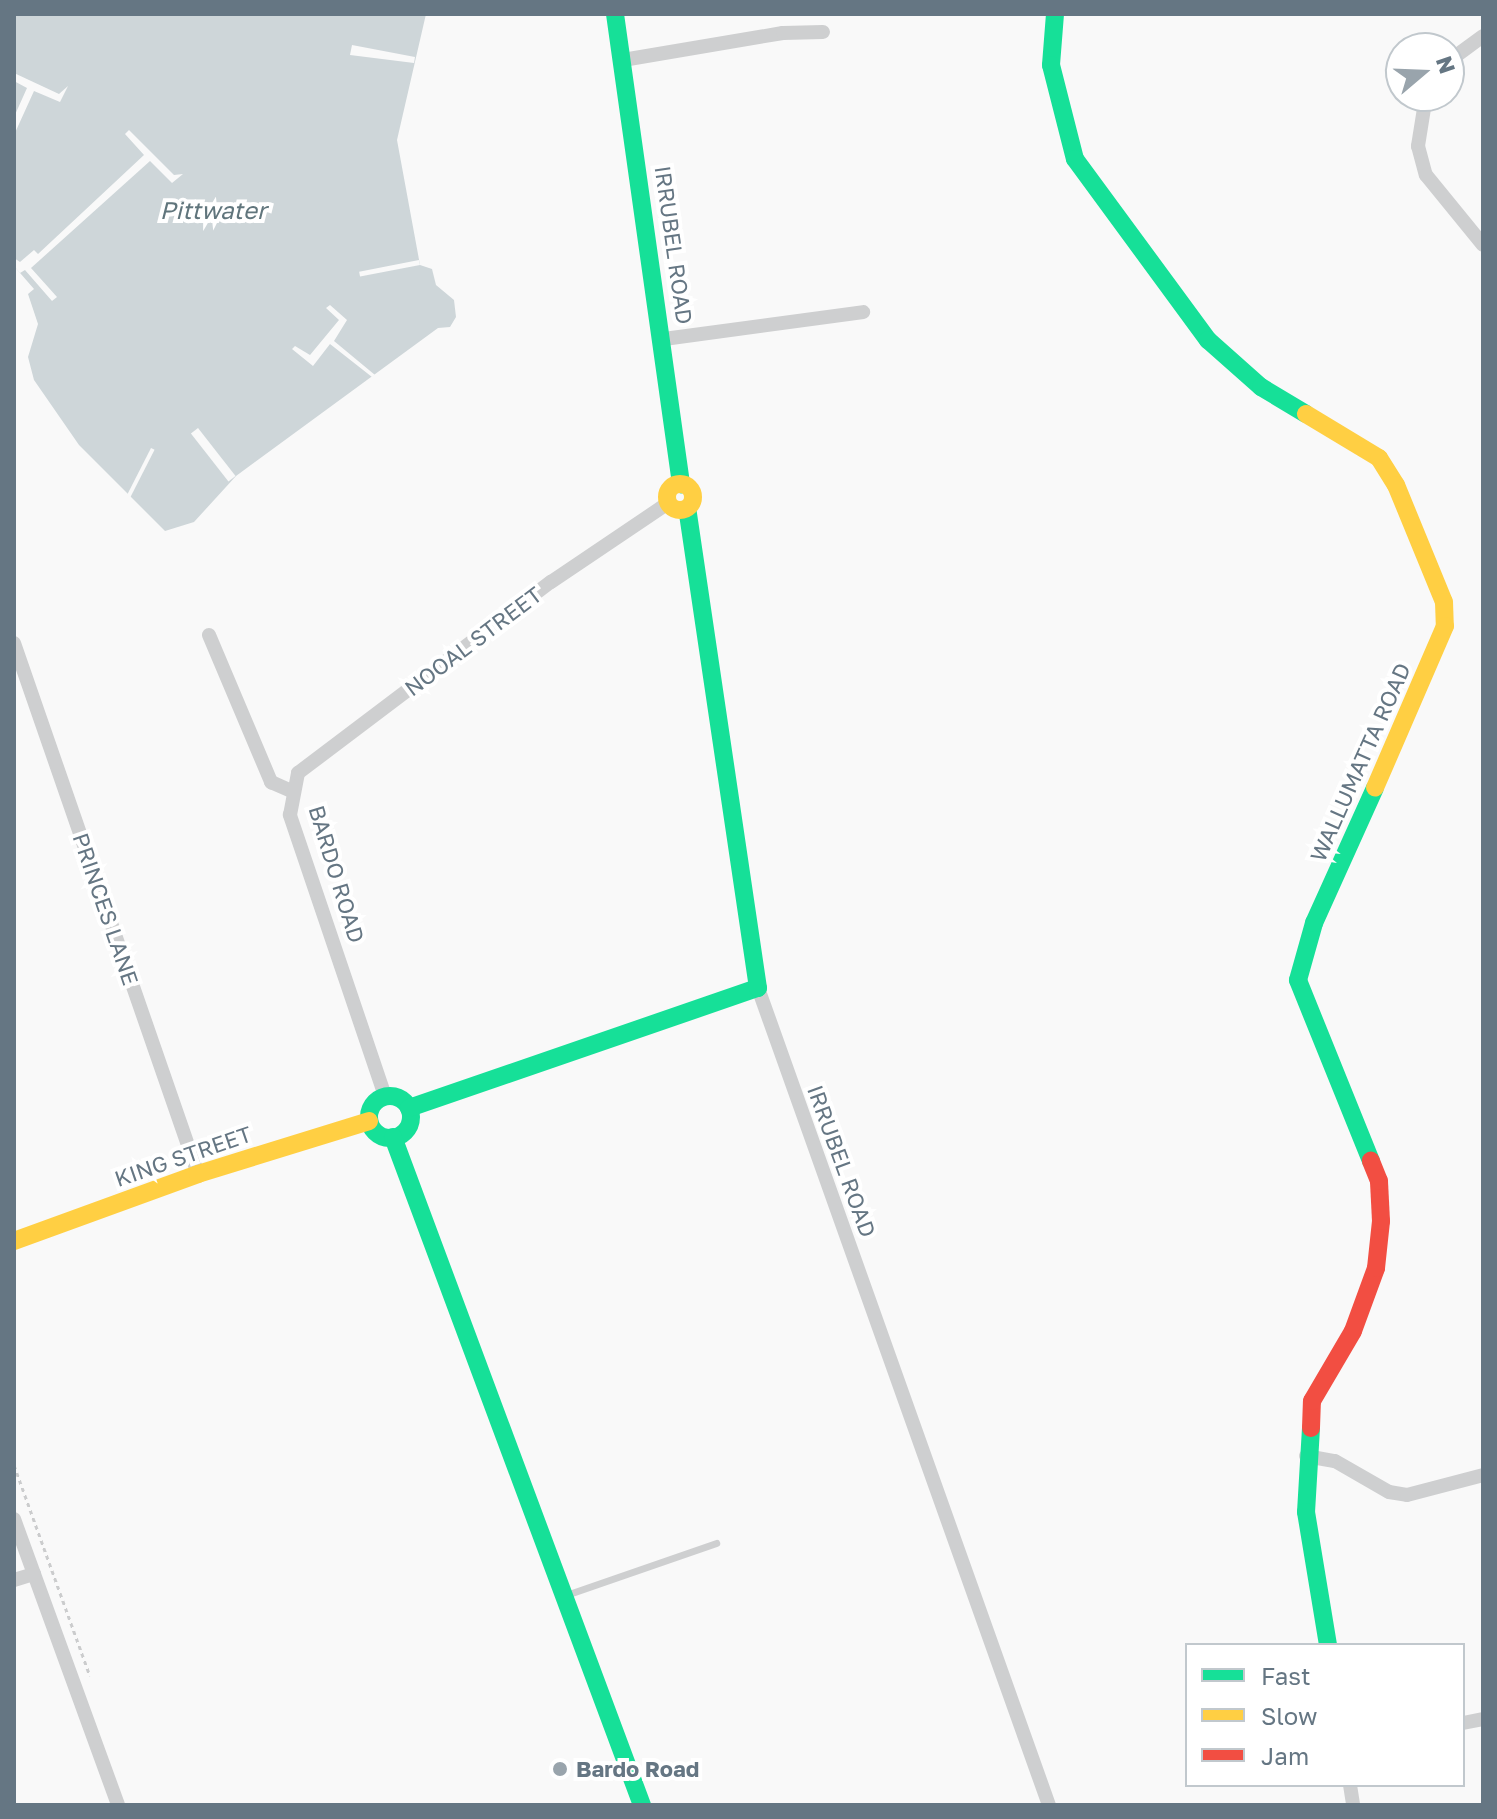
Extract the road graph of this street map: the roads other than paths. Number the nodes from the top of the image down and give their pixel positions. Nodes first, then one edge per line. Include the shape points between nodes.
1 (615, 14) edge
2 (1055, 14) edge
3 (823, 32) dead end
4 (1483, 36) edge
5 (1465, 49) edge
6 (623, 60) junction
7 (1423, 112) edge
8 (1483, 245) edge
9 (863, 312) dead end
10 (664, 339) junction
11 (681, 484) junction
12 (668, 503) junction
13 (687, 509) junction
14 (209, 635) dead end
15 (14, 643) edge
16 (291, 791) junction
17 (758, 988) junction
18 (385, 1096) junction
19 (409, 1108) junction
20 (369, 1121) junction
21 (393, 1137) junction
22 (198, 1174) junction
23 (14, 1241) edge
24 (1306, 1456) junction
25 (1483, 1475) edge
26 (14, 1519) edge
27 (716, 1543) dead end
28 (34, 1574) junction
29 (14, 1580) edge
30 (564, 1596) junction
31 (1328, 1643) edge
32 (118, 1805) edge
33 (642, 1805) edge
34 (1049, 1805) edge

1 - 6 street, IRRUBEL ROAD
2 - 24 street, WALLUMATTA ROAD via 1051,65 1075,159 1208,340 1261,387 1379,458 1396,485 1444,602 1445,626 1430,665 1314,923 1299,969 1298,980 1379,1181 1381,1221 1376,1268 1353,1331 1312,1401
3 - 6 street via 783,33
4 - 5 street
6 - 10 street, IRRUBEL ROAD
7 - 8 street via 1418,146 1426,175
9 - 10 street
10 - 11 street, IRRUBEL ROAD
11 - 12 street via 670,488
11 - 13 street via 693,494
12 - 13 street via 676,510
12 - 16 street, NOOAL STREET via 551,582 298,773
13 - 17 street, IRRUBEL ROAD
14 - 16 street, BARDO ROAD via 271,782
15 - 22 street, PRINCES LANE
16 - 18 street, BARDO ROAD via 290,815
17 - 19 street
17 - 34 street, IRRUBEL ROAD
18 - 19 street via 398,1097
18 - 20 street via 371,1108
19 - 21 street via 407,1129
20 - 21 street via 381,1136
20 - 22 street, KING STREET
21 - 30 street
22 - 23 street, KING STREET
24 - 25 street via 1335,1461 1389,1492 1407,1495
24 - 31 street, WALLUMATTA ROAD via 1306,1512
26 - 28 street
27 - 30 lane
28 - 29 street
28 - 32 street
30 - 33 street

